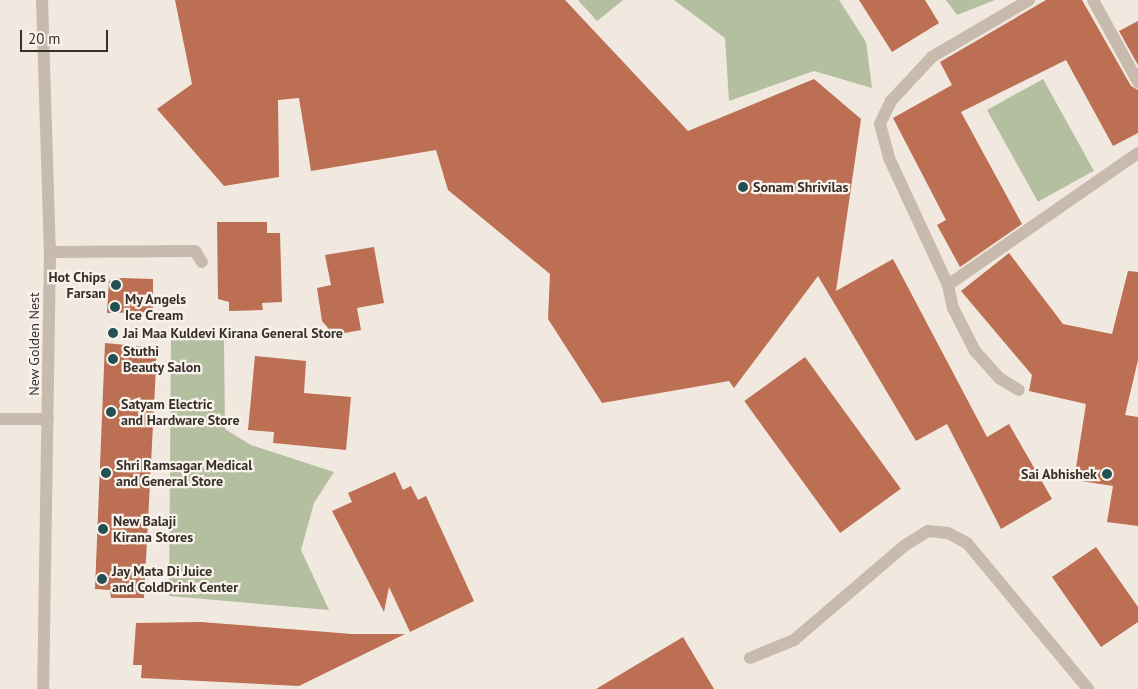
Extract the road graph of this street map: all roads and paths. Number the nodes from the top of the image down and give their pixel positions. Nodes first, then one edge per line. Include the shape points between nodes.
1 (42, 0) edge
2 (1029, 0) edge
3 (1093, 0) edge
4 (1138, 82) edge
5 (1138, 153) edge
6 (50, 252) junction
7 (202, 262) dead end
8 (948, 285) junction
9 (1019, 390) dead end
10 (0, 419) edge
11 (48, 419) junction
12 (750, 658) dead end
13 (43, 689) edge
14 (1088, 689) edge

1 - 6 street, New Golden Nest
2 - 8 street via 932,57 891,102 880,124 889,158
3 - 4 street
5 - 8 street
6 - 7 street via 195,251
6 - 11 street, New Golden Nest
8 - 9 street via 953,308 975,351 999,378
10 - 11 street
11 - 13 street, New Golden Nest
12 - 14 street via 794,640 904,546 928,531 948,533 967,543

